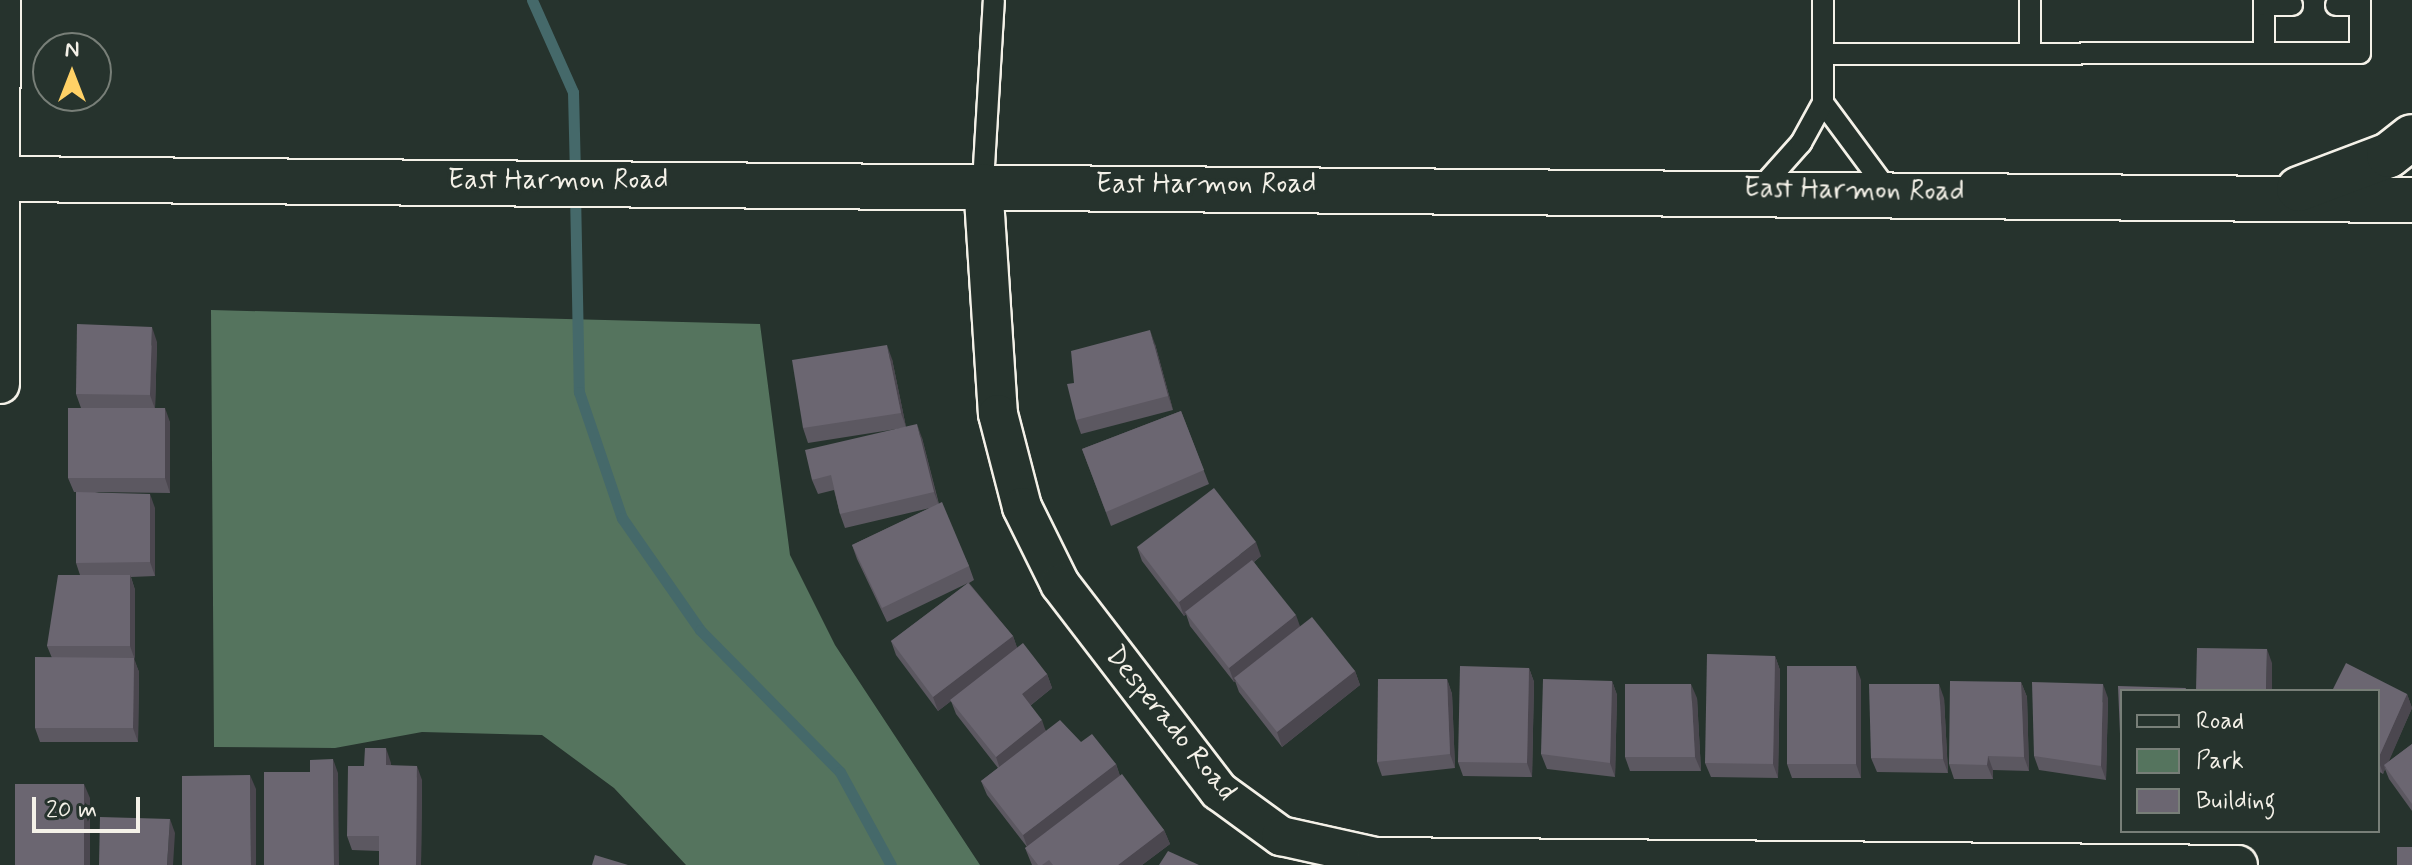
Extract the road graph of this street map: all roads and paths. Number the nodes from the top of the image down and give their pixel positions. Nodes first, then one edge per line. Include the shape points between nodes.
1 (1, 0) edge
2 (994, 0) edge
3 (1823, 0) edge
4 (2030, 0) edge
5 (2264, 2) edge
6 (2360, 2) edge
7 (2292, 5) dead end
8 (2336, 5) dead end
9 (2030, 53) junction
10 (2264, 53) junction
11 (1823, 54) junction
12 (1823, 103) junction
13 (2412, 137) edge
14 (3, 179) edge
15 (983, 183) junction
16 (1760, 189) junction
17 (1888, 191) junction
18 (2274, 200) junction
19 (2412, 200) edge
20 (0, 384) edge
21 (1408, 861) edge
22 (2238, 865) edge

1 - 14 street
2 - 15 lane
3 - 11 lane
4 - 9 lane
5 - 7 lane
5 - 10 lane
6 - 8 lane
6 - 10 lane via 2360,53
9 - 10 lane
9 - 11 lane
11 - 12 lane
12 - 16 lane via 1801,143
12 - 17 lane
13 - 18 main road via 2389,155
14 - 15 main road, East Harmon Road
14 - 20 street
15 - 16 main road, East Harmon Road
15 - 21 street, Desperado Road via 998,414 1022,507 1060,584 1219,791 1250,819 1320,848
16 - 17 main road, East Harmon Road
17 - 18 main road, East Harmon Road
18 - 19 main road, East Harmon Road
21 - 22 street, Desperado Road

